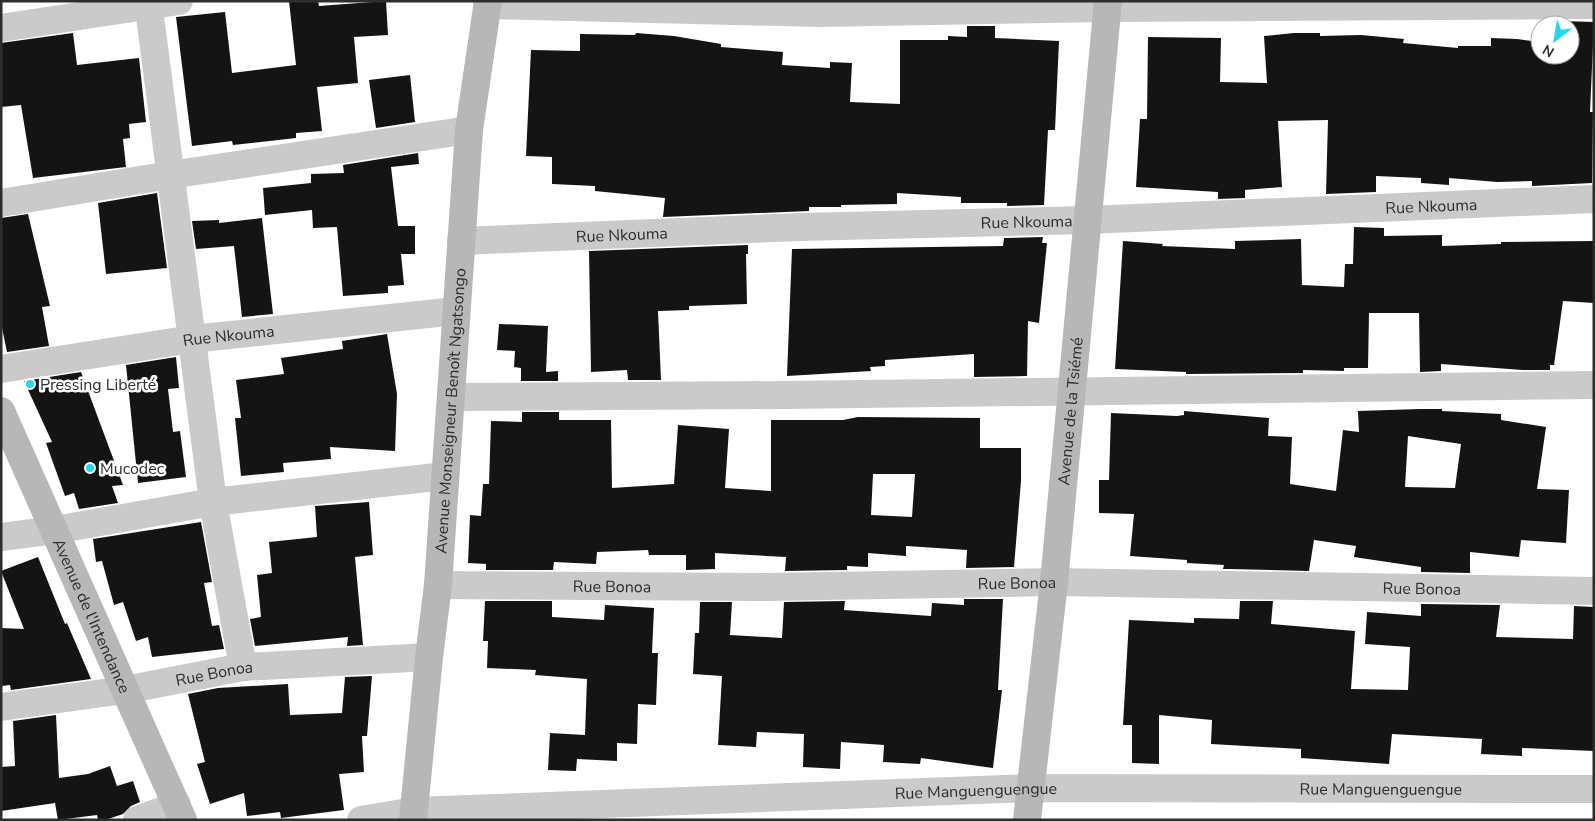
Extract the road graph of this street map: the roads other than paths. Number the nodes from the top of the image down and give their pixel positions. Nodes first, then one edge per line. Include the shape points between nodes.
1 (179, 1) edge
2 (148, 3) edge
3 (488, 3) edge
4 (1107, 5) edge
5 (1594, 5) edge
6 (1, 28) edge
7 (469, 130) junction
8 (170, 175) junction
9 (1594, 199) edge
10 (1, 203) edge
11 (1087, 220) junction
12 (461, 241) junction
13 (456, 310) junction
14 (192, 339) junction
15 (1, 369) edge
16 (1594, 385) edge
17 (1071, 392) junction
18 (451, 397) junction
19 (1, 411) edge
20 (445, 476) junction
21 (213, 502) junction
22 (55, 530) junction
23 (1, 537) edge
24 (1054, 582) junction
25 (438, 585) junction
26 (1594, 591) edge
27 (429, 657) junction
28 (243, 667) junction
29 (125, 690) junction
30 (1, 707) edge
31 (1030, 788) junction
32 (1594, 789) edge
33 (180, 812) edge
34 (414, 815) edge
35 (136, 820) edge
36 (361, 820) edge
37 (1027, 820) edge

1 - 2 street
2 - 6 street
2 - 8 street
3 - 4 street via 820,13
3 - 7 street, Avenue Monseigneur Benoît Ngatsongo
4 - 5 street
4 - 11 street, Avenue de la Tsiémé
7 - 8 street
7 - 12 street, Avenue Monseigneur Benoît Ngatsongo
8 - 10 street
8 - 14 street
9 - 11 street, Rue Nkouma
11 - 12 street, Rue Nkouma via 800,227
11 - 17 street, Avenue de la Tsiémé
12 - 13 street, Avenue Monseigneur Benoît Ngatsongo
13 - 14 street, Rue Nkouma
13 - 18 street, Avenue Monseigneur Benoît Ngatsongo
14 - 15 street, Rue Nkouma
14 - 21 street
16 - 17 street
17 - 18 street
17 - 24 street, Avenue de la Tsiémé
18 - 20 street, Avenue Monseigneur Benoît Ngatsongo
19 - 22 street, Avenue de l'Intendance
20 - 21 street
20 - 25 street, Avenue Monseigneur Benoît Ngatsongo
21 - 22 street
21 - 28 street
22 - 23 street
22 - 29 street, Avenue de l'Intendance
24 - 25 street, Rue Bonoa via 767,587
24 - 26 street, Rue Bonoa
24 - 31 street, Avenue de la Tsiémé
25 - 27 street, Avenue Monseigneur Benoît Ngatsongo
27 - 28 street, Rue Bonoa
27 - 34 street, Avenue Monseigneur Benoît Ngatsongo
28 - 29 street, Rue Bonoa
29 - 30 street, Rue Bonoa
29 - 33 street, Avenue de l'Intendance
31 - 32 street, Rue Manguenguengue
31 - 34 street, Rue Manguenguengue
31 - 37 street, Avenue de la Tsiémé
33 - 35 street
34 - 36 street, Rue Manguenguengue

